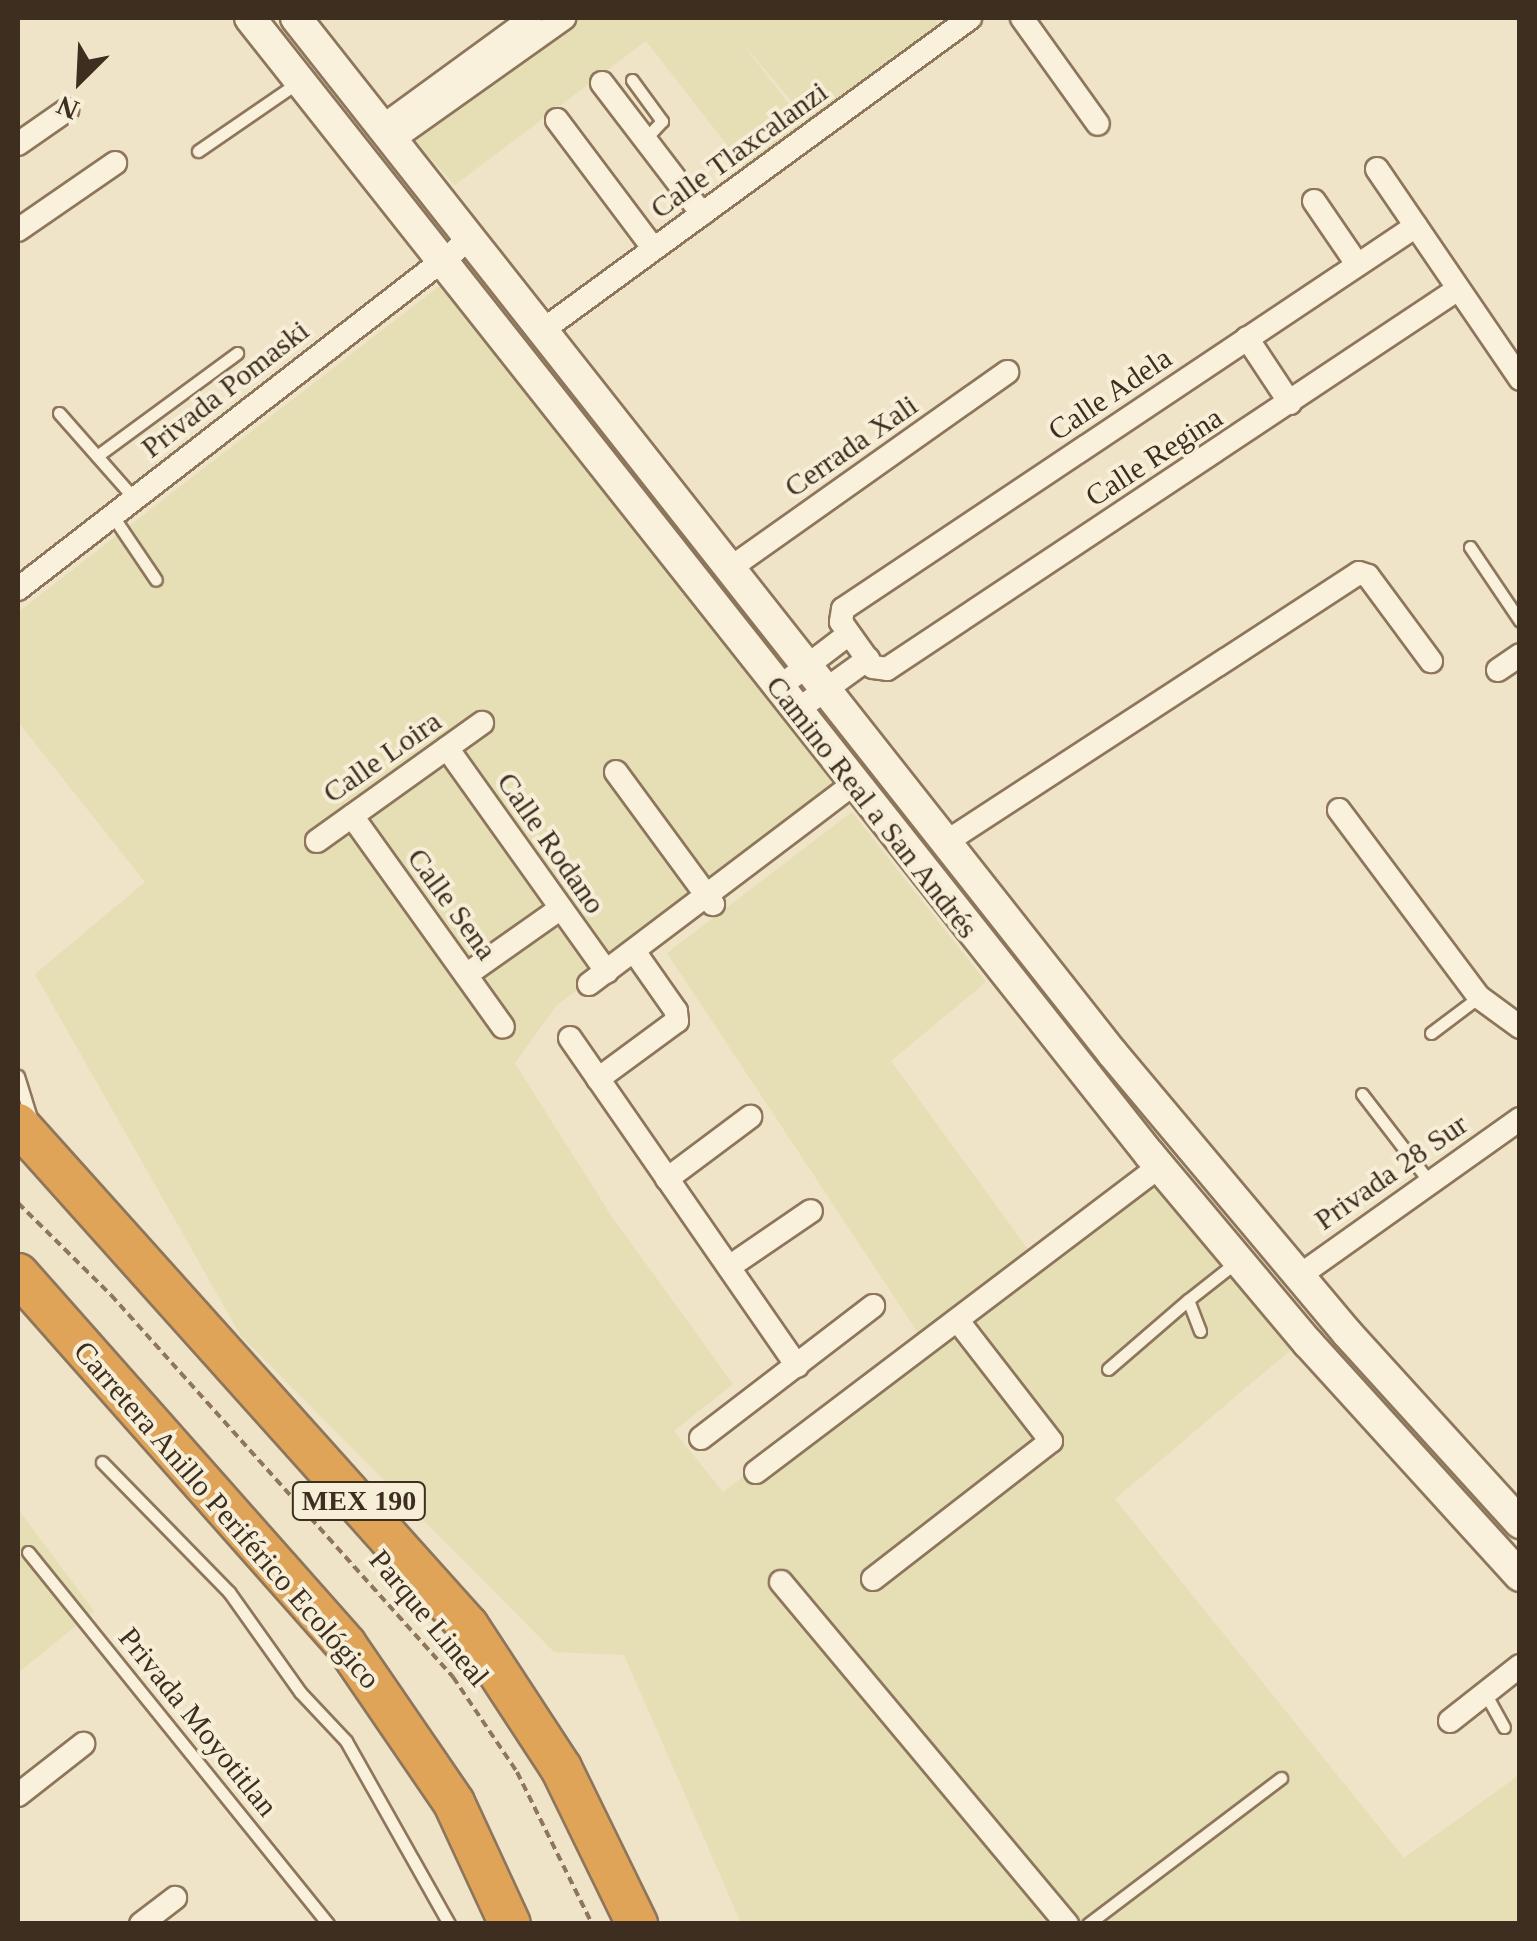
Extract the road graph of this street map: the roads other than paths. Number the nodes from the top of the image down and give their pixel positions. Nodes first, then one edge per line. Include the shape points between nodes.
1 (250, 18) edge
2 (531, 18) edge
3 (564, 18) edge
4 (970, 18) edge
5 (1022, 18) edge
6 (297, 19) edge
7 (269, 42) junction
8 (632, 80) dead end
9 (300, 81) junction
10 (602, 83) dead end
11 (67, 110) dead end
12 (557, 120) dead end
13 (1098, 124) dead end
14 (389, 133) junction
15 (645, 139) junction
16 (18, 144) edge
17 (198, 151) dead end
18 (115, 162) dead end
19 (1377, 169) dead end
20 (1314, 201) dead end
21 (702, 214) junction
22 (1416, 226) junction
23 (18, 230) edge
24 (470, 239) junction
25 (654, 250) junction
26 (439, 260) junction
27 (1357, 264) junction
28 (1458, 290) junction
29 (543, 330) junction
30 (1247, 338) junction
31 (237, 353) dead end
32 (1007, 372) dead end
33 (1520, 379) edge
34 (1290, 402) junction
35 (59, 412) dead end
36 (97, 456) junction
37 (134, 498) junction
38 (112, 515) junction
39 (1470, 547) dead end
40 (729, 568) junction
41 (156, 580) dead end
42 (18, 589) edge
43 (1520, 622) edge
44 (845, 624) junction
45 (1520, 654) edge
46 (1431, 661) dead end
47 (874, 664) junction
48 (1498, 670) dead end
49 (815, 679) junction
50 (787, 699) junction
51 (482, 723) dead end
52 (447, 748) junction
53 (616, 772) dead end
54 (857, 789) junction
55 (1339, 810) dead end
56 (352, 816) junction
57 (316, 841) dead end
58 (943, 844) junction
59 (710, 900) junction
60 (561, 908) junction
61 (634, 952) junction
62 (466, 976) junction
63 (1479, 997) junction
64 (503, 1026) dead end
65 (1520, 1027) edge
66 (1431, 1034) dead end
67 (570, 1038) dead end
68 (18, 1076) edge
69 (598, 1078) junction
70 (1362, 1094) dead end
71 (750, 1117) dead end
72 (1520, 1120) edge
73 (30, 1139) edge
74 (1160, 1166) junction
75 (667, 1178) junction
76 (1428, 1180) junction
77 (811, 1211) dead end
78 (1239, 1261) junction
79 (729, 1267) junction
80 (18, 1274) edge
81 (1299, 1276) junction
82 (1188, 1300) junction
83 (873, 1306) dead end
84 (957, 1320) junction
85 (1200, 1332) dead end
86 (1347, 1333) junction
87 (1320, 1356) junction
88 (797, 1366) junction
89 (1108, 1369) dead end
90 (702, 1438) dead end
91 (102, 1462) dead end
92 (756, 1472) dead end
93 (1520, 1523) edge
94 (28, 1552) dead end
95 (1520, 1576) edge
96 (873, 1579) dead end
97 (781, 1582) dead end
98 (1520, 1666) edge
99 (1484, 1693) junction
100 (1450, 1721) dead end
101 (1504, 1727) dead end
102 (83, 1744) dead end
103 (1282, 1778) dead end
104 (18, 1795) edge
105 (175, 1898) dead end
106 (141, 1924) edge
107 (328, 1924) edge
108 (449, 1924) edge
109 (510, 1924) edge
110 (636, 1924) edge
111 (1067, 1924) edge
112 (1088, 1924) edge

1 - 7 main road, Camino Real a San Andrés
2 - 14 street
3 - 14 street
4 - 21 street, Calle Tlaxcalanzi
5 - 13 street
6 - 7 main road
6 - 14 main road, Camino Real a San Andrés
7 - 9 main road, Camino Real a San Andrés
8 - 15 lane via 662,121
9 - 17 lane
9 - 26 main road, Camino Real a San Andrés
10 - 15 street
11 - 16 street
12 - 25 street
14 - 24 main road, Camino Real a San Andrés
15 - 21 street
18 - 23 street
19 - 22 street
20 - 27 street
21 - 25 street, Calle Tlaxcalanzi
22 - 27 street, Calle Adela
22 - 28 street
24 - 26 street, Privada Pomaski
24 - 29 main road, Camino Real a San Andrés
25 - 29 street, Calle Tlaxcalanzi
26 - 37 street, Privada Pomaski
26 - 50 main road, Camino Real a San Andrés
27 - 30 street, Calle Adela
28 - 33 street
28 - 34 street, Calle Regina
29 - 40 main road, Camino Real a San Andrés
30 - 34 street
30 - 44 street, Calle Adela
31 - 36 lane
32 - 40 street, Cerrada Xali
34 - 47 street, Calle Regina
35 - 36 lane
36 - 37 lane
37 - 38 street, Privada Pomaski
38 - 41 lane
38 - 42 street, Privada Pomaski
39 - 43 lane
40 - 49 main road, Camino Real a San Andrés
44 - 47 street
44 - 49 street, Calle Adela
45 - 48 street
46 - 58 street via 1368,576 1359,573
47 - 49 street, Calle Regina
49 - 50 street
49 - 58 main road, Camino Real a San Andrés
50 - 54 main road, Camino Real a San Andrés
51 - 52 street, Calle Loira
52 - 56 street, Calle Loira
52 - 60 street, Calle Rodano
53 - 59 street
54 - 59 street
54 - 74 main road, Camino Real a San Andrés
55 - 63 street
56 - 57 street, Calle Loira
56 - 62 street, Calle Sena
58 - 81 main road, Camino Real a San Andrés
59 - 61 street via 688,923 668,927
60 - 61 street, Calle Rodano via 598,978
60 - 62 street
61 - 69 street via 676,1021
62 - 64 street, Calle Sena
63 - 65 street
63 - 66 lane
67 - 69 street
68 - 73 lane
69 - 75 street
70 - 76 lane
71 - 75 street
72 - 76 street, Privada 28 Sur
73 - 110 highway, MEX 190 via 468,1626 562,1768
74 - 78 main road, Camino Real a San Andrés
74 - 84 street
75 - 79 street
76 - 81 street, Privada 28 Sur
77 - 79 street
78 - 82 lane
78 - 87 main road, Camino Real a San Andrés
79 - 88 street
80 - 109 highway, Carretera Anillo Periférico Ecológico / MEX 190 via 346,1645 454,1803
81 - 86 main road, Camino Real a San Andrés
82 - 85 lane
82 - 89 lane
83 - 88 street
84 - 92 street
84 - 96 street via 1051,1441
86 - 87 main road
86 - 93 main road, Camino Real a San Andrés
87 - 95 main road, Camino Real a San Andrés
88 - 90 street
91 - 108 lane via 229,1592 300,1692 346,1741
94 - 107 lane, Privada Moyotitlan
97 - 111 street
98 - 99 street
99 - 100 street
99 - 101 lane
102 - 104 street
103 - 112 lane
105 - 106 street

